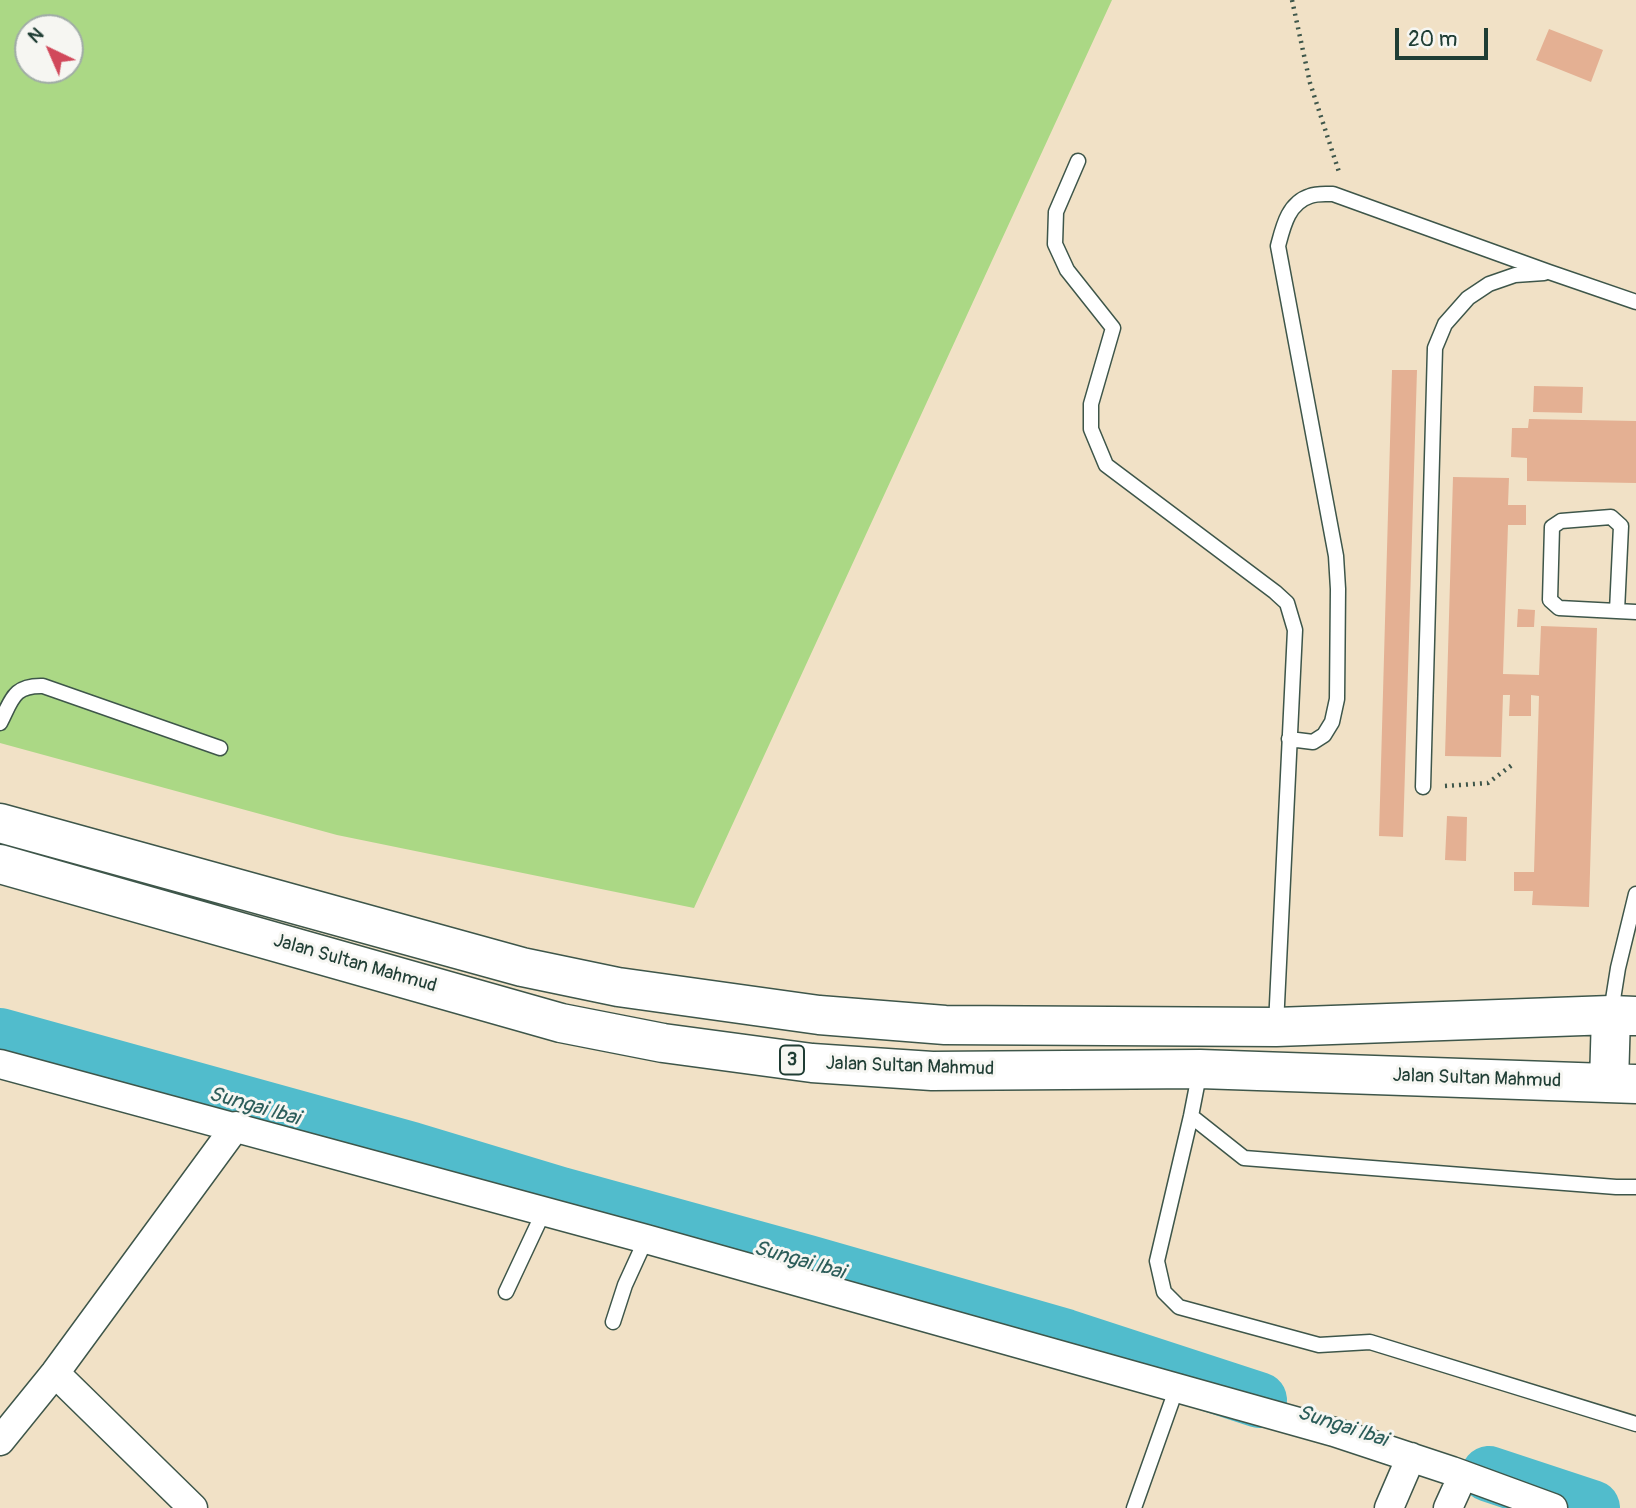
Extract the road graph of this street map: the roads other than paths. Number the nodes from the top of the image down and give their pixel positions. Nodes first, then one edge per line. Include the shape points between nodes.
1 (1078, 161) dead end
2 (1549, 272) junction
3 (1636, 302) edge
4 (1617, 611) junction
5 (1636, 612) edge
6 (0, 724) edge
7 (1289, 739) junction
8 (220, 748) dead end
9 (1423, 787) road end
10 (0, 823) edge
11 (0, 864) edge
12 (1636, 894) edge
13 (1630, 944) edge
14 (1623, 1015) edge
15 (1276, 1027) junction
16 (0, 1064) edge
17 (1200, 1069) junction
18 (1623, 1084) edge
19 (1191, 1116) junction
20 (236, 1126) junction
21 (1636, 1187) edge
22 (544, 1211) junction
23 (646, 1239) junction
24 (506, 1292) dead end
25 (613, 1322) dead end
26 (55, 1373) junction
27 (1177, 1387) junction
28 (1636, 1424) edge
29 (0, 1441) edge
30 (1411, 1457) junction
31 (1458, 1473) junction
32 (193, 1508) edge
33 (1134, 1508) edge
34 (1388, 1508) edge
35 (1448, 1508) edge
36 (1553, 1508) edge

1 - 7 lane via 1056,212 1055,244 1067,270 1113,328 1091,404 1091,429 1106,465 1287,603 1295,629
2 - 3 lane
2 - 7 lane via 1333,194 1310,196 1294,206 1283,223 1278,246 1336,556 1338,589 1337,699 1332,722 1313,742
2 - 9 lane via 1515,275 1489,284 1468,298 1445,324 1435,348
4 - 4 lane via 1559,608 1550,600 1552,527 1561,521 1611,517 1621,526
4 - 5 lane
6 - 8 lane via 14,695 28,685 43,686
7 - 15 lane
10 - 15 highway via 522,967 618,987 819,1015 945,1025
11 - 17 highway, Jalan Sultan Mahmud / 3 via 561,1023 663,1043 812,1063 932,1071
12 - 13 lane
13 - 14 lane via 1618,968
14 - 15 highway
14 - 18 highway
16 - 20 street
17 - 18 highway, Jalan Sultan Mahmud / 3
17 - 19 lane
19 - 21 lane via 1244,1158
19 - 28 lane via 1157,1261 1164,1292 1179,1307 1320,1345 1370,1342
20 - 22 street
20 - 26 street
22 - 23 street
22 - 24 lane
23 - 25 lane
23 - 27 street
26 - 29 street
26 - 32 street
27 - 30 street
27 - 33 lane
30 - 31 street
30 - 34 street
31 - 35 street
31 - 36 street

